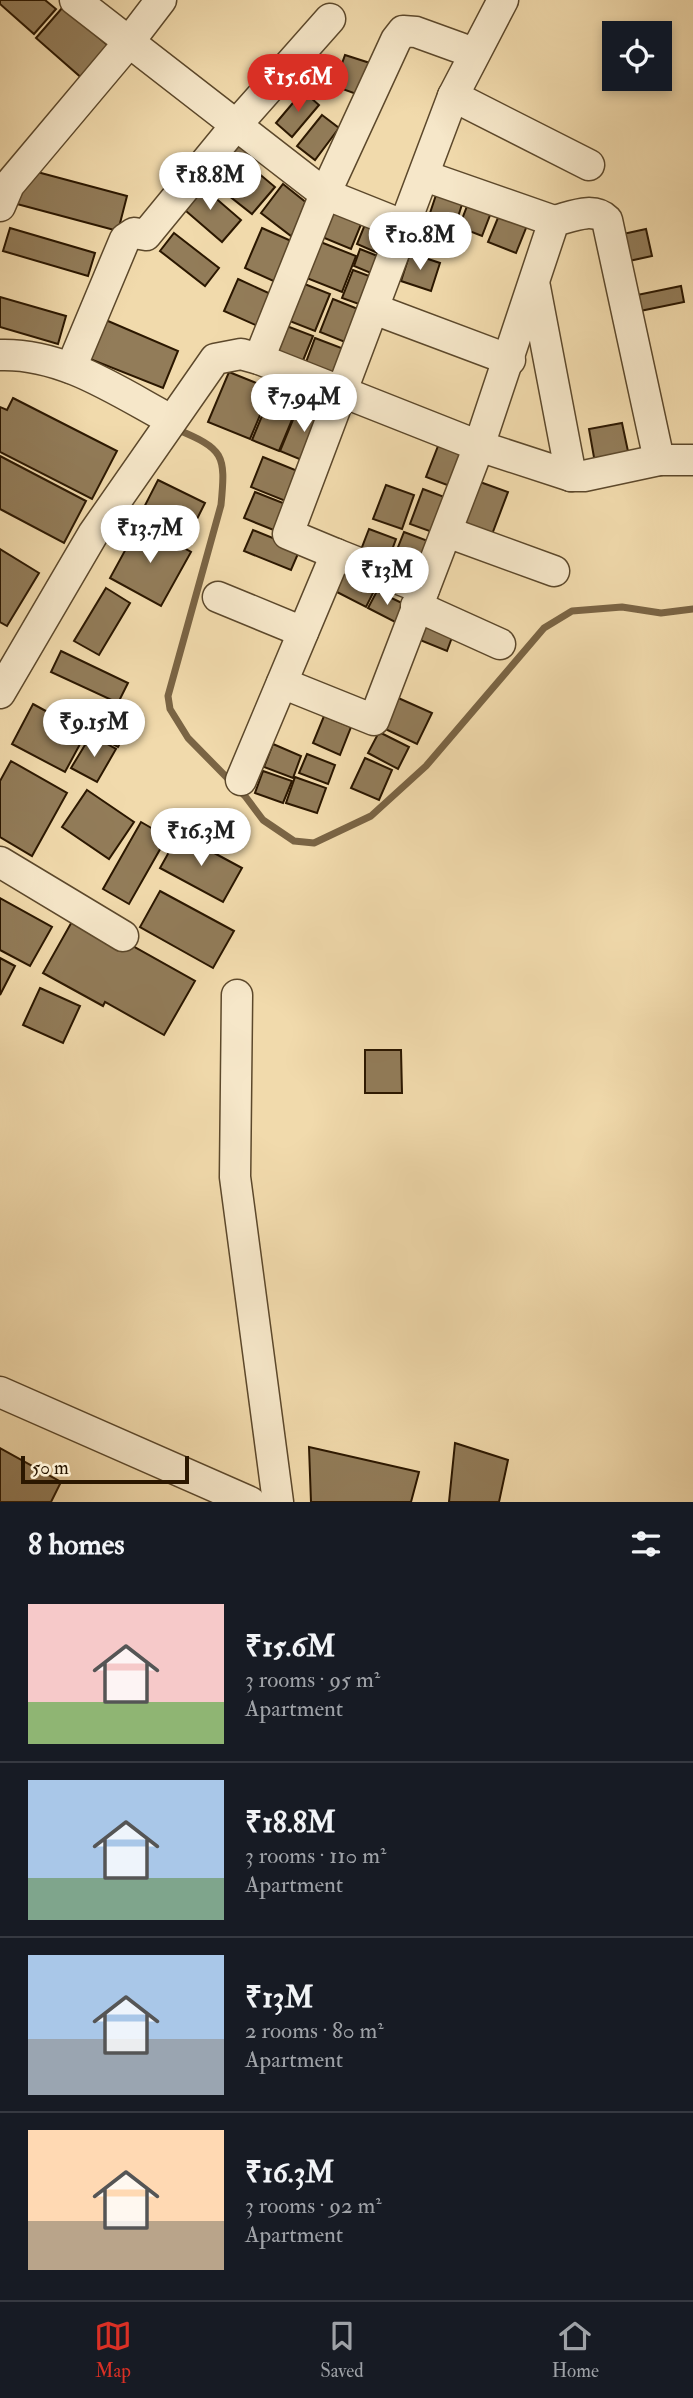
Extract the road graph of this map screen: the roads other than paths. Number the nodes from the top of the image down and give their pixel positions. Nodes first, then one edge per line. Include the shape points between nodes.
1 (75, 0) edge
2 (161, 0) edge
3 (503, 0) edge
4 (330, 19) dead end
5 (127, 43) junction
6 (474, 53) junction
7 (453, 96) junction
8 (237, 124) junction
9 (589, 165) dead end
10 (425, 176) junction
11 (325, 194) junction
12 (0, 206) edge
13 (554, 221) junction
14 (405, 226) junction
15 (535, 284) junction
16 (374, 309) junction
17 (0, 355) edge
18 (259, 359) junction
19 (510, 360) junction
20 (71, 368) junction
21 (340, 392) junction
22 (171, 420) junction
23 (479, 446) junction
24 (659, 460) junction
25 (693, 460) edge
26 (571, 476) junction
27 (447, 532) junction
28 (336, 554) junction
29 (554, 571) dead end
30 (218, 597) dead end
31 (420, 597) junction
32 (303, 632) junction
33 (500, 643) dead end
34 (282, 683) junction
35 (0, 693) edge
36 (241, 780) dead end
37 (0, 862) edge
38 (123, 936) dead end
39 (237, 995) dead end
40 (0, 1392) edge
41 (250, 1502) edge
42 (278, 1502) edge

1 - 5 street
2 - 5 street
3 - 6 street
4 - 8 street
5 - 8 street
5 - 12 street via 9,185
6 - 7 street
6 - 11 street via 403,31
7 - 9 street
7 - 10 street
8 - 11 street
8 - 20 street via 146,235 134,233 125,239
10 - 13 street
10 - 14 street
11 - 14 street
11 - 18 street
13 - 15 street
13 - 24 street via 588,212 607,220
14 - 16 street
15 - 19 street
15 - 26 street
16 - 19 street
16 - 21 street
17 - 20 street via 42,358
18 - 21 street
18 - 22 street via 241,354 215,359
19 - 23 street
20 - 22 street
21 - 23 street
21 - 28 street via 288,534
22 - 35 street via 93,534
23 - 26 street
23 - 27 street
24 - 25 street
24 - 26 street
27 - 29 street
27 - 31 street
28 - 31 street
28 - 32 street
30 - 32 street
31 - 33 street
31 - 34 street via 374,720
32 - 34 street
34 - 36 street
37 - 38 street
39 - 42 street via 235,1177
40 - 41 street

